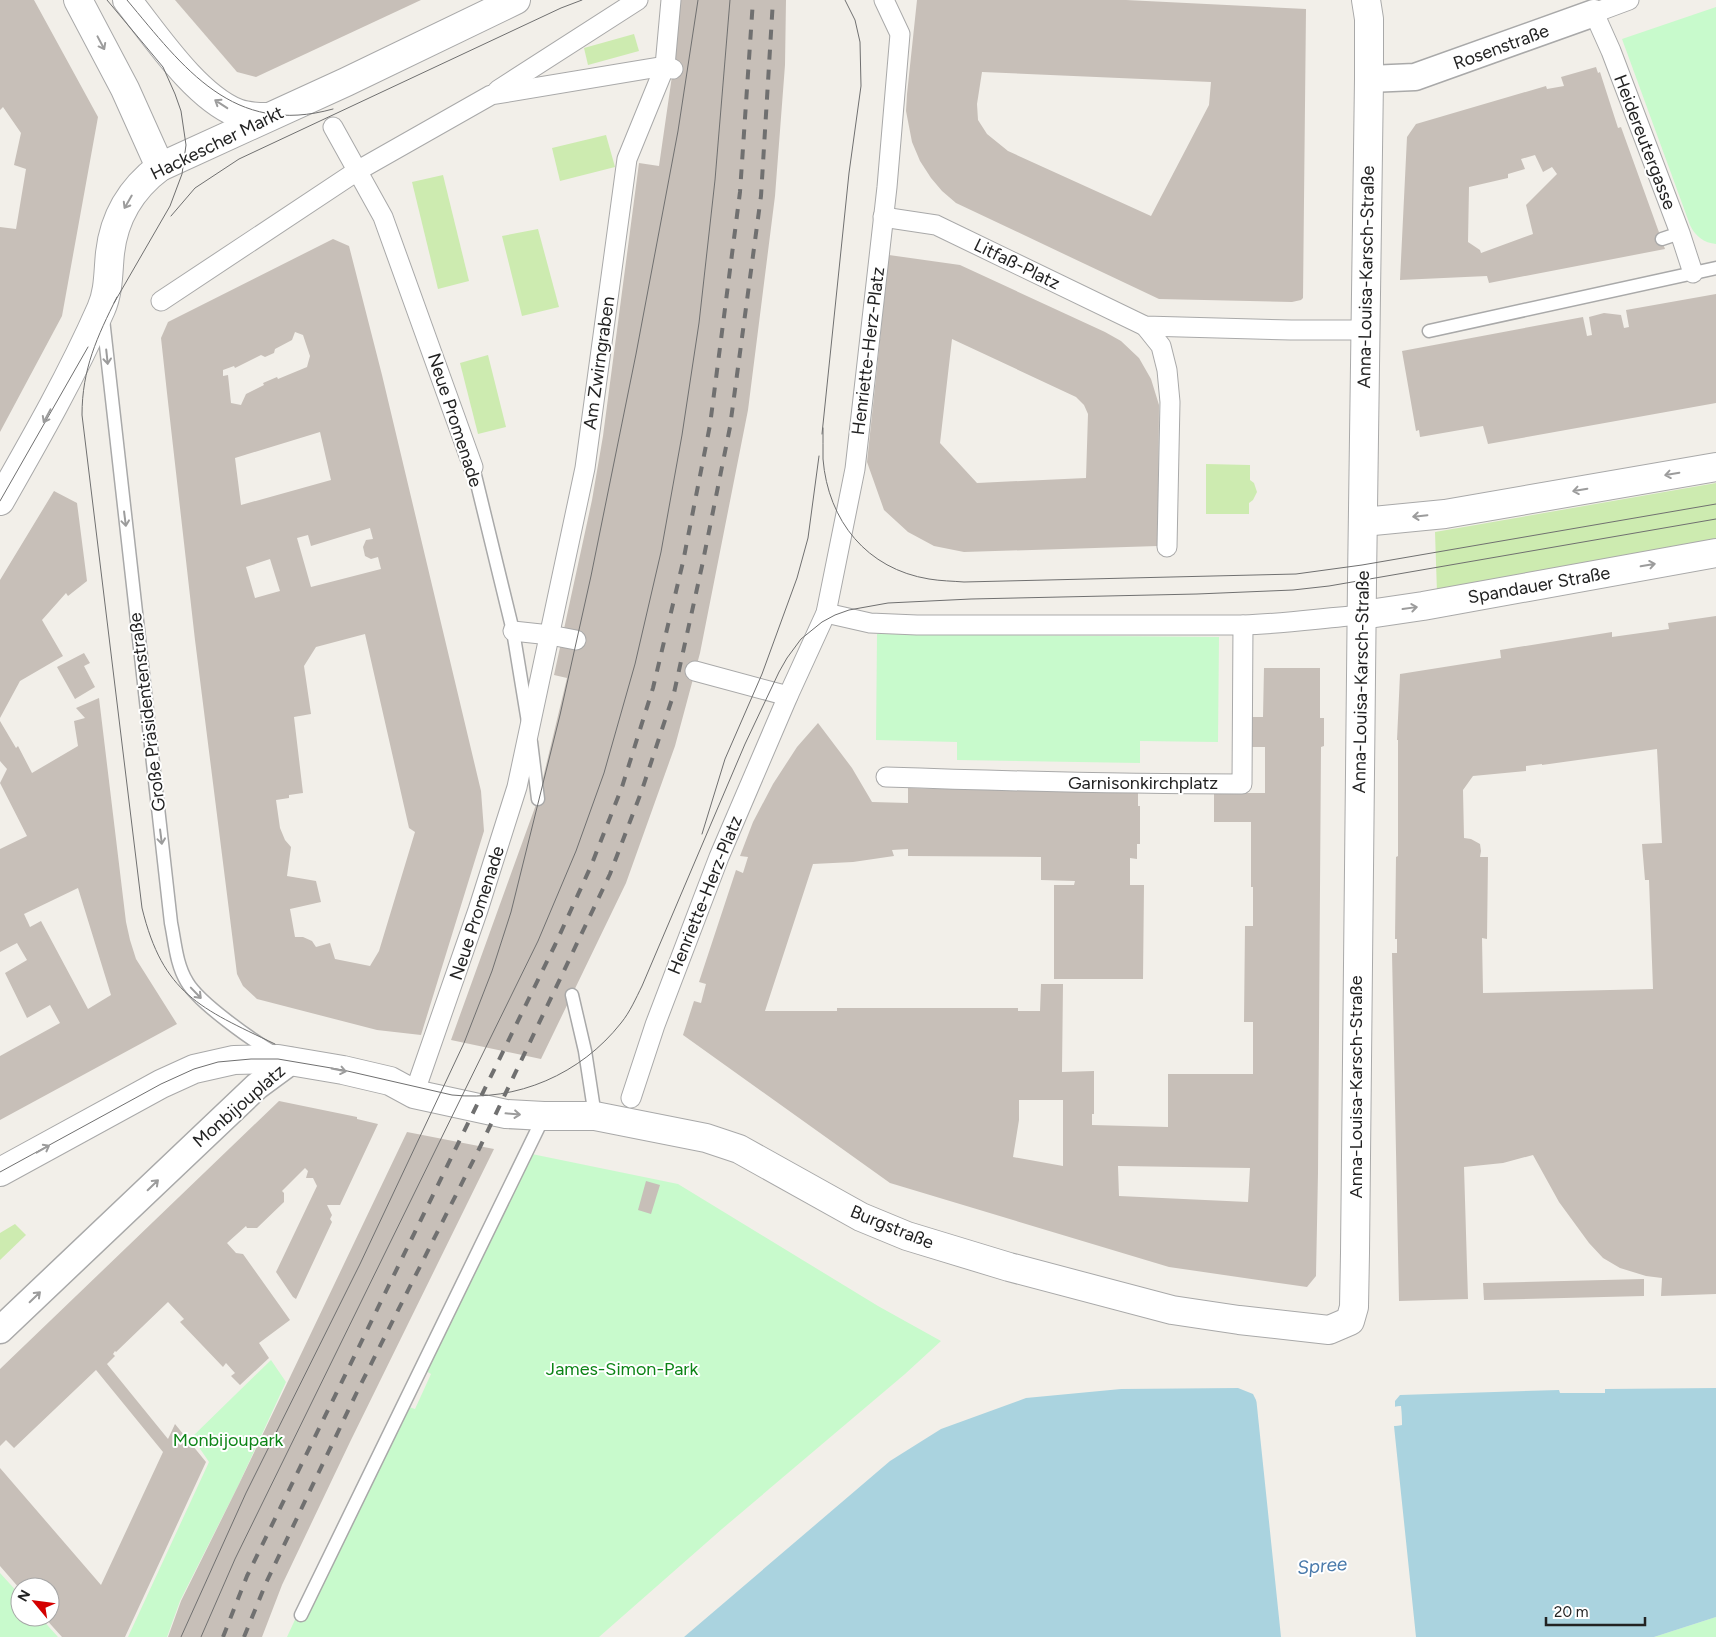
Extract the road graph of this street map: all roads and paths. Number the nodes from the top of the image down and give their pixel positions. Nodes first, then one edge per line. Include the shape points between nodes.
1 (78, 0) edge
2 (127, 0) edge
3 (516, 0) edge
4 (638, 0) edge
5 (671, 0) edge
6 (884, 0) edge
7 (1629, 0) edge
8 (1368, 9) edge
9 (1594, 12) junction
10 (669, 67) junction
11 (1369, 79) junction
12 (491, 95) junction
13 (267, 117) junction
14 (333, 127) dead end
15 (160, 167) junction
16 (357, 171) junction
17 (883, 217) junction
18 (1680, 233) junction
19 (1662, 239) dead end
20 (1716, 268) edge
21 (1693, 273) junction
22 (162, 301) dead end
23 (101, 309) junction
24 (1146, 326) junction
25 (1365, 330) junction
26 (1429, 331) dead end
27 (1716, 467) edge
28 (473, 468) joint
29 (0, 500) edge
30 (1363, 522) junction
31 (1166, 547) dead end
32 (1716, 553) edge
33 (826, 613) junction
34 (1362, 615) junction
35 (1243, 625) junction
36 (513, 631) junction
37 (550, 635) junction
38 (576, 640) dead end
39 (695, 671) dead end
40 (788, 696) junction
41 (529, 729) junction
42 (886, 777) dead end
43 (538, 799) dead end
44 (572, 995) dead end
45 (291, 1061) junction
46 (414, 1094) junction
47 (631, 1098) dead end
48 (544, 1116) junction
49 (595, 1116) junction
50 (0, 1172) edge
51 (0, 1330) edge
52 (1329, 1330) joint
53 (301, 1615) dead end

1 -> 15 street via 125,89
13 -> 2 street via 240,114 213,99
3 - 13 street, Hackescher Markt
4 - 12 street
5 - 10 street, Am Zwirngraben
6 - 17 street, Henriette-Herz-Platz via 900,34
7 - 9 street, Rosenstraße
8 - 11 street, Anna-Louisa-Karsch-Straße
9 - 11 street, Rosenstraße via 1415,77
9 - 18 street, Heidereutergasse
10 - 12 street
10 - 37 street, Am Zwirngraben via 627,159 585,468
11 - 25 street, Anna-Louisa-Karsch-Straße
12 - 16 street
13 - 15 street, Hackescher Markt
14 - 16 street, Neue Promenade
15 -> 23 street, Hackescher Markt via 137,187 118,220 112,242 108,287
16 - 22 street
16 - 28 street, Neue Promenade via 383,217
17 - 24 street, Litfaß-Platz via 936,225
17 - 33 street, Henriette-Herz-Platz via 855,469
18 - 19 lane
18 - 21 street, Heidereutergasse
20 - 21 lane
21 - 26 lane
23 -> 29 street, Hackescher Markt
23 -> 45 lane, Große Präsidentenstraße via 171,923 180,968 187,983 200,997 264,1048
24 - 25 street, Litfaß-Platz
24 - 31 street, Litfaß-Platz via 1161,346 1170,402
25 - 30 street, Anna-Louisa-Karsch-Straße
27 -> 30 street via 1445,514
28 - 36 lane, Neue Promenade
30 - 34 street, Anna-Louisa-Karsch-Straße
34 -> 32 street, Spandauer Straße
33 - 35 street via 870,623 917,625
33 - 40 street, Henriette-Herz-Platz
34 - 35 street
34 - 52 street, Anna-Louisa-Karsch-Straße via 1354,1307 1350,1321
35 - 42 street, Garnisonkirchplatz via 1242,784
36 - 37 street
36 - 41 lane, Neue Promenade
37 - 38 street
37 - 41 street, Am Zwirngraben
39 - 40 street
40 - 47 street, Henriette-Herz-Platz via 719,857
41 - 43 lane, Neue Promenade
41 - 46 street, Neue Promenade via 517,787 494,865
44 - 49 lane
45 -> 46 street, Burgstraße via 390,1081
50 -> 45 street, Monbijouplatz via 194,1069 234,1060 265,1058
51 -> 45 street, Monbijouplatz via 257,1086
46 -> 48 street, Burgstraße via 506,1114
48 - 49 street, Burgstraße
48 - 53 lane
49 - 52 street, Burgstraße via 706,1138 739,1149 861,1217 907,1236 1009,1267 1172,1310

